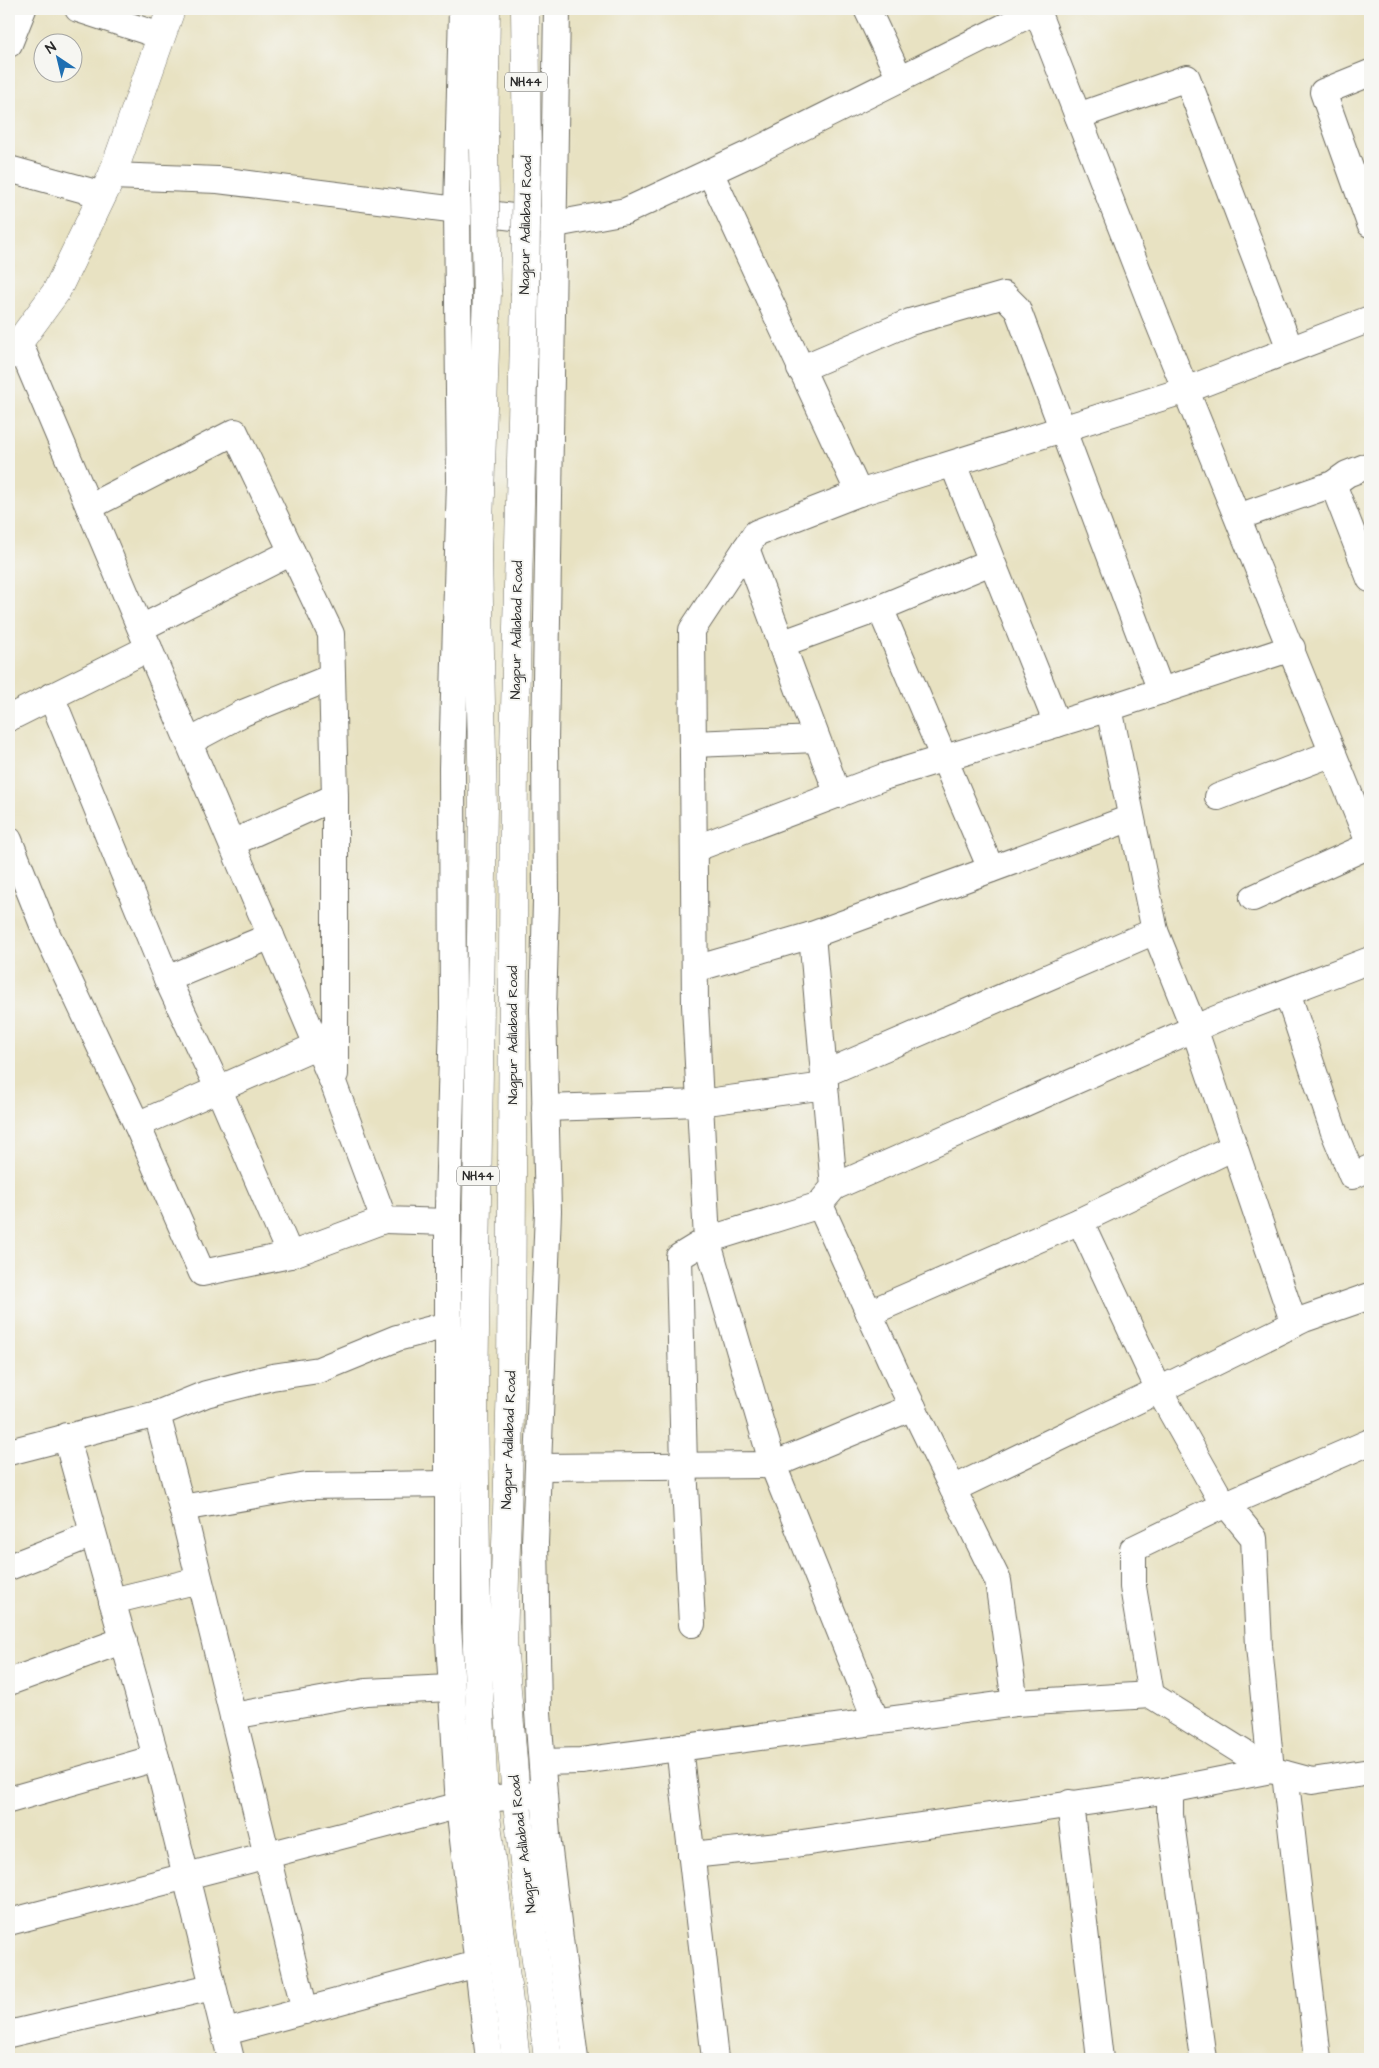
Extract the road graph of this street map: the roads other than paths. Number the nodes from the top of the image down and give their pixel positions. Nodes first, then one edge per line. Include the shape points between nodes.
1 (23, 9) edge
2 (78, 9) edge
3 (171, 9) edge
4 (462, 9) edge
5 (486, 9) edge
6 (525, 9) edge
7 (557, 9) edge
8 (867, 9) edge
9 (1038, 10) edge
10 (161, 36) junction
11 (9, 44) edge
12 (1370, 73) edge
13 (900, 78) junction
14 (1078, 116) junction
15 (9, 169) edge
16 (710, 172) junction
17 (108, 185) junction
18 (457, 210) junction
19 (553, 222) junction
20 (1370, 224) edge
21 (1370, 318) edge
22 (14, 349) edge
23 (1290, 349) junction
24 (800, 368) junction
25 (1186, 390) junction
26 (1062, 429) junction
27 (953, 464) junction
28 (1370, 466) edge
29 (1333, 484) junction
30 (859, 493) junction
31 (89, 507) junction
32 (1238, 517) junction
33 (746, 548) junction
34 (292, 552) junction
35 (991, 562) junction
36 (1370, 579) edge
37 (880, 608) junction
38 (145, 638) junction
39 (781, 644) junction
40 (1292, 648) junction
41 (332, 677) junction
42 (1161, 691) junction
43 (51, 696) junction
44 (1108, 708) junction
45 (9, 718) edge
46 (1057, 724) junction
47 (816, 739) junction
48 (189, 742) junction
49 (693, 744) junction
50 (1333, 753) junction
51 (944, 759) junction
52 (838, 794) junction
53 (335, 797) junction
54 (1218, 797) dead end
55 (1131, 818) junction
56 (9, 840) edge
57 (232, 843) junction
58 (1370, 845) edge
59 (694, 849) junction
60 (990, 869) junction
61 (1253, 898) dead end
62 (1154, 930) junction
63 (812, 935) junction
64 (271, 936) junction
65 (1370, 960) edge
66 (695, 969) junction
67 (167, 979) junction
68 (1287, 992) junction
69 (1194, 1028) junction
70 (318, 1046) junction
71 (825, 1080) junction
72 (334, 1085) junction
73 (219, 1090) junction
74 (700, 1103) junction
75 (545, 1108) junction
76 (137, 1125) junction
77 (1234, 1147) junction
78 (1370, 1168) edge
79 (827, 1196) junction
80 (384, 1220) junction
81 (1080, 1221) junction
82 (448, 1222) junction
83 (707, 1240) junction
84 (290, 1255) junction
85 (1370, 1296) edge
86 (869, 1313) junction
87 (1294, 1324) junction
88 (447, 1325) junction
89 (511, 1382) junction
90 (540, 1384) junction
91 (1160, 1390) junction
92 (913, 1407) junction
93 (157, 1414) junction
94 (66, 1436) junction
95 (1370, 1442) edge
96 (9, 1452) edge
97 (684, 1466) junction
98 (773, 1466) junction
99 (538, 1467) junction
100 (447, 1484) junction
101 (953, 1489) junction
102 (1226, 1504) junction
103 (182, 1508) junction
104 (93, 1534) junction
105 (9, 1567) edge
106 (199, 1580) junction
107 (112, 1601) junction
108 (692, 1624) dead end
109 (124, 1640) junction
110 (9, 1682) edge
111 (450, 1688) junction
112 (1151, 1695) junction
113 (1015, 1703) junction
114 (233, 1716) junction
115 (876, 1721) junction
116 (679, 1747) junction
117 (156, 1758) junction
118 (542, 1762) junction
119 (1278, 1772) junction
120 (1370, 1772) edge
121 (1170, 1790) junction
122 (544, 1795) junction
123 (516, 1796) junction
124 (9, 1800) edge
125 (471, 1802) junction
126 (1070, 1803) junction
127 (267, 1855) junction
128 (691, 1855) junction
129 (187, 1876) junction
130 (9, 1922) edge
131 (477, 1964) junction
132 (212, 1987) junction
133 (305, 2011) junction
134 (226, 2032) junction
135 (9, 2034) edge
136 (231, 2059) edge
137 (489, 2059) edge
138 (516, 2059) edge
139 (548, 2059) edge
140 (575, 2059) edge
141 (715, 2059) edge
142 (1100, 2059) edge
143 (1203, 2059) edge
144 (1318, 2059) edge

1 - 11 street
2 - 10 street
3 - 10 main road
4 - 18 street
5 - 125 main road, NH44, bridge via 487,292 478,553 483,807 474,1396 477,1647
6 - 89 main road, Nagpur Adilabad Road / NH44, bridge via 527,155 514,752
7 - 19 street
8 - 13 street
9 - 13 street
9 - 14 street
10 - 17 main road
12 - 20 street via 1323,92
13 - 16 street
14 - 23 street via 1187,78
14 - 25 street
15 - 17 street
16 - 19 street via 626,211
16 - 24 street
17 - 18 street via 218,180
17 - 22 main road via 56,292
18 - 19 street
18 - 82 street via 460,480 452,768 453,1016
19 - 75 street via 545,741
21 - 23 street
22 - 31 street
23 - 25 street
24 - 26 street via 910,322 1004,294 1017,308
24 - 30 street
25 - 26 street
25 - 32 street
26 - 27 street
26 - 42 street
27 - 30 street
27 - 35 street
28 - 29 street via 1347,474
29 - 32 street
29 - 36 street
30 - 33 street via 756,533
31 - 34 street via 235,432
31 - 38 street
32 - 40 street
33 - 39 street
33 - 49 street via 692,630
34 - 38 street
34 - 41 street via 331,634
35 - 37 street
35 - 46 street
37 - 39 street
37 - 51 street
38 - 43 street
38 - 48 street
39 - 47 street
40 - 42 street
40 - 50 street
41 - 48 street via 243,713
41 - 53 street
42 - 44 street
43 - 45 street
43 - 67 street
44 - 46 street
44 - 55 street
46 - 51 street
47 - 49 street
47 - 52 street
48 - 57 street
49 - 59 street
50 - 54 street
50 - 58 street
51 - 52 street
51 - 60 street
52 - 59 street
53 - 57 street
53 - 72 street
55 - 60 street
55 - 62 street
56 - 76 street via 45,930
57 - 64 street
58 - 61 street
59 - 66 street
60 - 63 street
62 - 69 street
62 - 71 street
63 - 66 street
63 - 71 street
64 - 67 street
64 - 70 street
65 - 68 street
66 - 74 street
67 - 73 street
68 - 69 street
68 - 78 street via 1352,1176
69 - 77 street
69 - 79 street
70 - 72 street
70 - 73 street
71 - 74 street
71 - 79 street
72 - 80 street
73 - 76 street
73 - 84 street
74 - 75 street
74 - 83 street
75 - 90 street via 548,1211
76 - 84 street via 202,1273
77 - 81 street
77 - 87 street
79 - 83 street
79 - 86 street
80 - 82 street
80 - 84 street
81 - 86 street
81 - 91 street
82 - 88 street
83 - 97 street via 679,1257
83 - 98 street
85 - 87 street
86 - 92 street
87 - 91 street
88 - 93 street via 397,1338 319,1370 272,1376 215,1392
88 - 100 street
89 - 90 street
89 - 123 main road, Nagpur Adilabad Road / NH44 via 503,1643
90 - 99 street
91 - 101 street
91 - 102 street
92 - 98 street
92 - 101 street
93 - 94 street
93 - 103 street
94 - 96 street
94 - 104 street
95 - 102 street
97 - 98 street
97 - 99 street
97 - 108 street
98 - 115 street
99 - 118 street via 535,1553
100 - 103 street via 307,1486
100 - 111 street
101 - 113 street via 998,1582
102 - 112 street via 1133,1549 1133,1587
102 - 119 street via 1254,1538 1259,1646
103 - 106 street
104 - 105 street
104 - 107 street
106 - 107 street
106 - 114 street
107 - 109 street
109 - 110 street
109 - 117 street
111 - 114 street via 366,1692
111 - 125 street
112 - 113 street
112 - 119 street
113 - 115 street
114 - 127 street
115 - 116 street
116 - 118 street via 581,1761
116 - 128 street
117 - 124 street
117 - 129 street
118 - 122 street
119 - 120 street via 1312,1782
119 - 121 street
119 - 144 street
121 - 126 street
121 - 143 street via 1170,1815
122 - 123 street
122 - 140 street
123 - 125 street
123 - 139 main road, Nagpur Adilabad Road / NH44
125 - 127 street
125 - 131 street
125 - 138 main road, NH44
126 - 128 street via 788,1845
126 - 142 street
127 - 129 street
127 - 133 street
128 - 141 street
129 - 130 street
129 - 132 street
131 - 133 street
131 - 137 street
132 - 134 street
132 - 135 street
133 - 134 street
134 - 136 street

